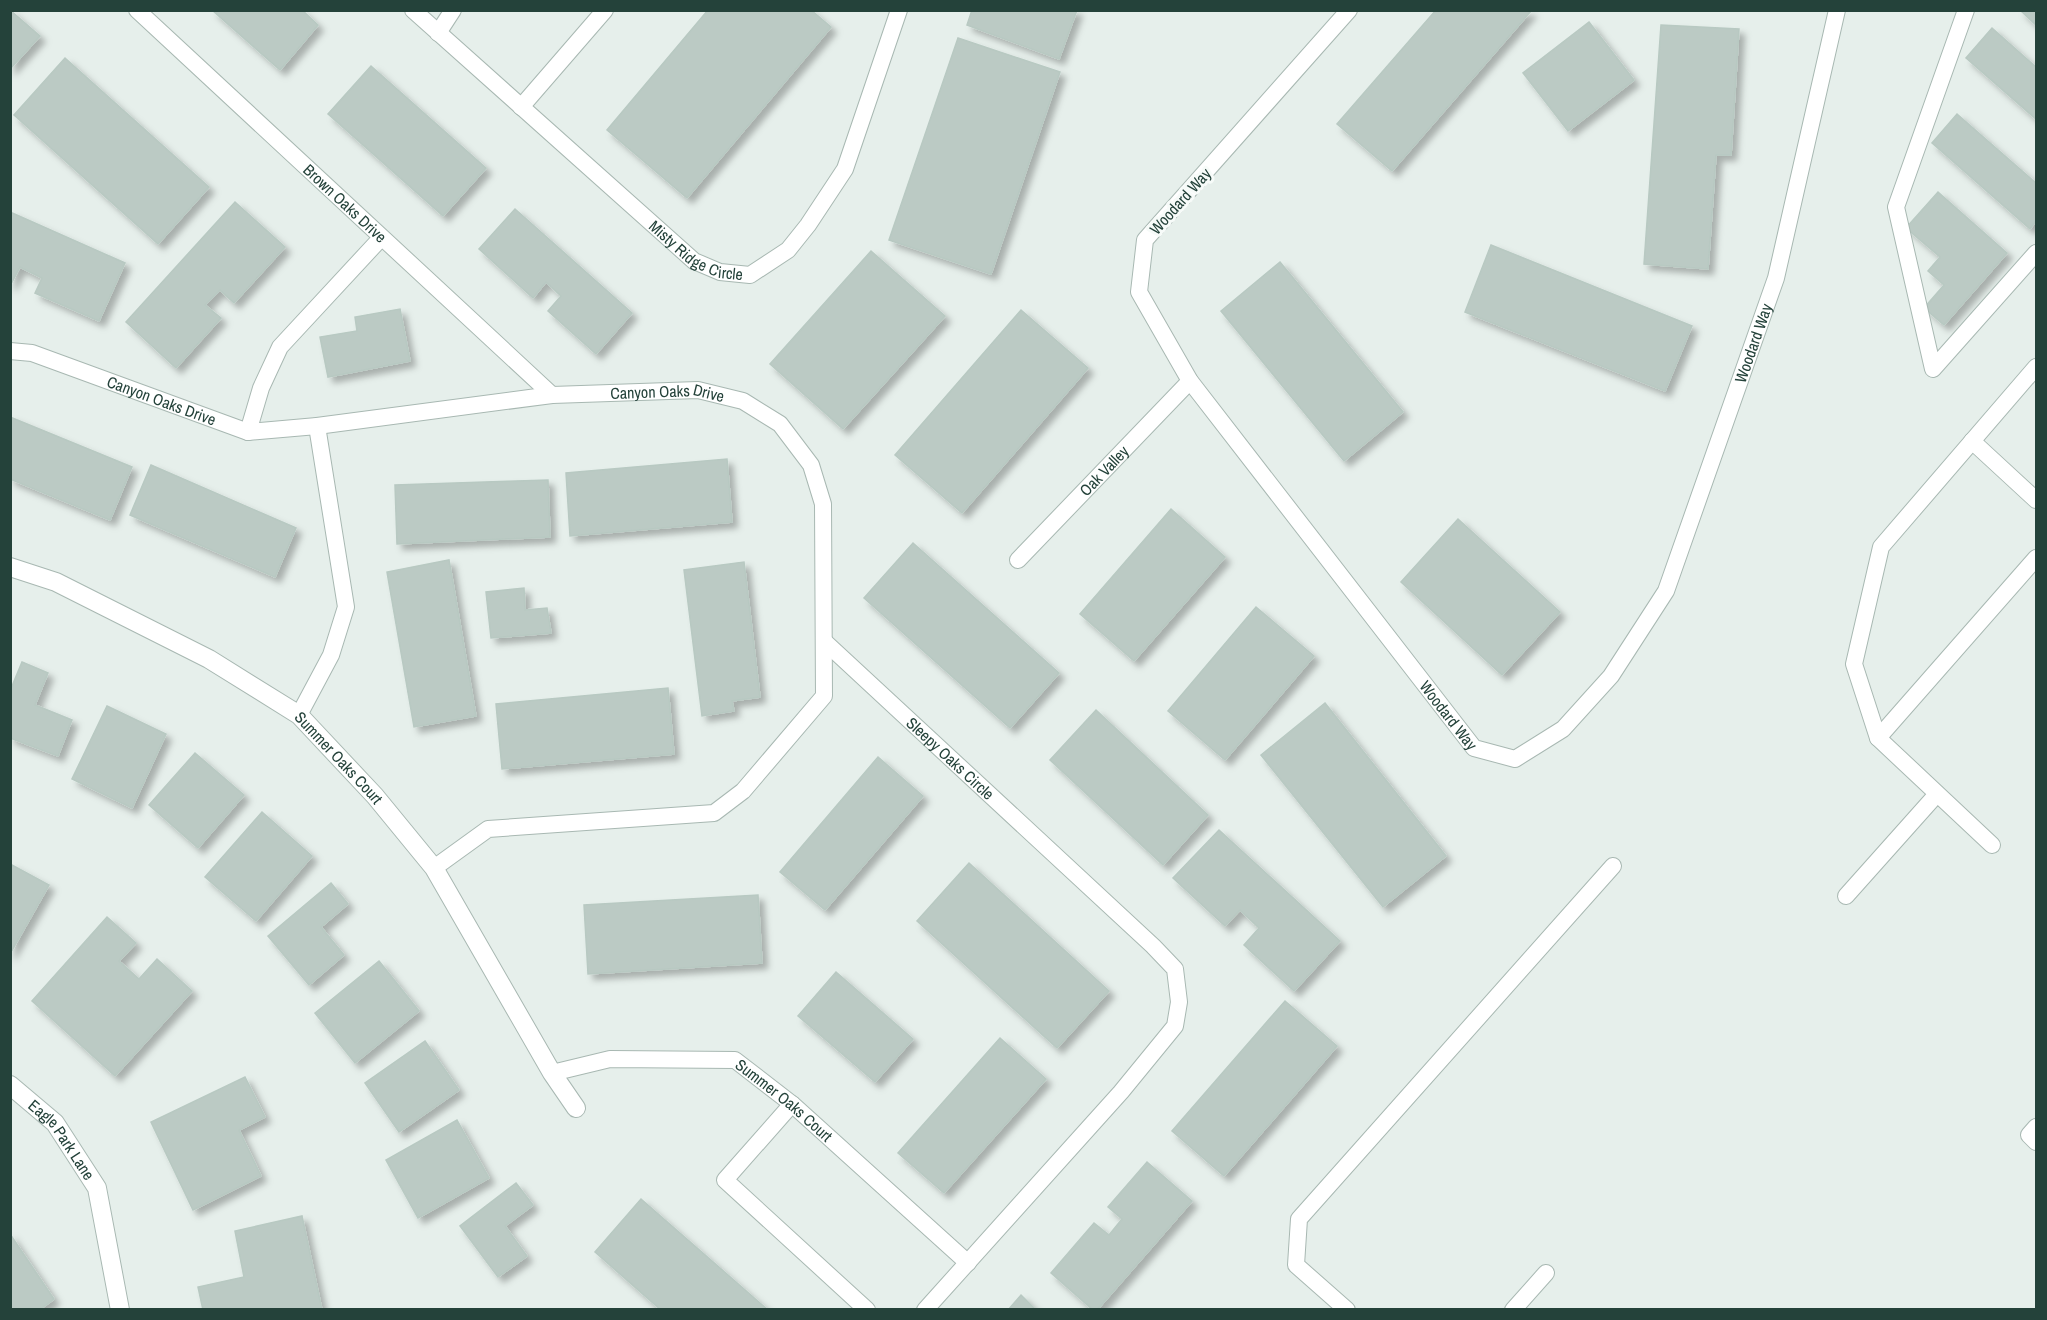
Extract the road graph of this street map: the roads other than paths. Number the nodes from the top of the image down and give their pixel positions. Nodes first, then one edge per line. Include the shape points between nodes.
1 (137, 10) edge
2 (413, 10) edge
3 (453, 10) edge
4 (605, 10) edge
5 (899, 10) edge
6 (1349, 10) edge
7 (1837, 10) edge
8 (1966, 10) edge
9 (438, 33) junction
10 (521, 107) junction
11 (381, 238) junction
12 (2037, 253) edge
13 (10, 351) edge
14 (2037, 367) edge
15 (1190, 381) junction
16 (552, 395) junction
17 (317, 426) junction
18 (248, 432) junction
19 (1972, 441) junction
20 (2037, 500) edge
21 (2037, 558) edge
22 (1018, 561) dead end
23 (10, 567) edge
24 (825, 642) junction
25 (299, 715) junction
26 (1878, 738) junction
27 (1936, 794) junction
28 (1992, 845) dead end
29 (1613, 866) dead end
30 (434, 868) junction
31 (1846, 896) dead end
32 (552, 1073) junction
33 (10, 1084) edge
34 (792, 1104) junction
35 (576, 1108) dead end
36 (2037, 1127) edge
37 (2037, 1142) edge
38 (968, 1263) junction
39 (1546, 1273) dead end
40 (120, 1310) edge
41 (867, 1310) edge
42 (925, 1310) edge
43 (1347, 1310) edge
44 (1513, 1310) edge

1 - 11 lane, Brown Oaks Drive
2 - 9 lane, Misty Ridge Circle
3 - 9 lane
4 - 10 lane
5 - 10 lane, Misty Ridge Circle via 845,169 788,250 750,275 720,272 694,261
6 - 15 lane, Woodard Way via 1145,240 1139,292
7 - 15 lane, Woodard Way via 1776,278 1666,591 1611,676 1563,729 1515,759 1474,748
8 - 12 lane via 1896,207 1932,369
9 - 10 lane, Misty Ridge Circle
11 - 16 lane, Brown Oaks Drive
11 - 18 lane via 280,347 261,388
13 - 18 lane, Canyon Oaks Drive via 32,353
14 - 19 lane
15 - 22 lane, Oak Valley
16 - 17 lane, Canyon Oaks Drive
16 - 24 lane, Canyon Oaks Drive via 698,390 744,401 780,424 811,465 823,504
17 - 18 lane, Canyon Oaks Drive
17 - 25 lane via 346,606 331,654
19 - 20 lane
19 - 26 lane via 1881,547 1854,664
21 - 26 lane
23 - 25 street, Summer Oaks Court via 56,582 209,659
24 - 30 lane via 824,696 743,791 714,813 488,829
24 - 38 lane, Sleepy Oaks Circle via 1175,969 1179,1002 1175,1026
25 - 30 street, Summer Oaks Court via 375,796
26 - 27 lane
27 - 28 lane
27 - 31 lane
29 - 43 lane via 1299,1219 1296,1265
30 - 32 street, Summer Oaks Court
32 - 34 lane, Summer Oaks Court via 610,1059 735,1060
32 - 35 street, Summer Oaks Court
33 - 40 street, Eagle Park Lane via 55,1123 97,1188
34 - 38 lane, Summer Oaks Court
34 - 41 lane via 725,1180
36 - 37 lane via 2029,1135
38 - 42 lane, Sleepy Oaks Circle
39 - 44 lane

